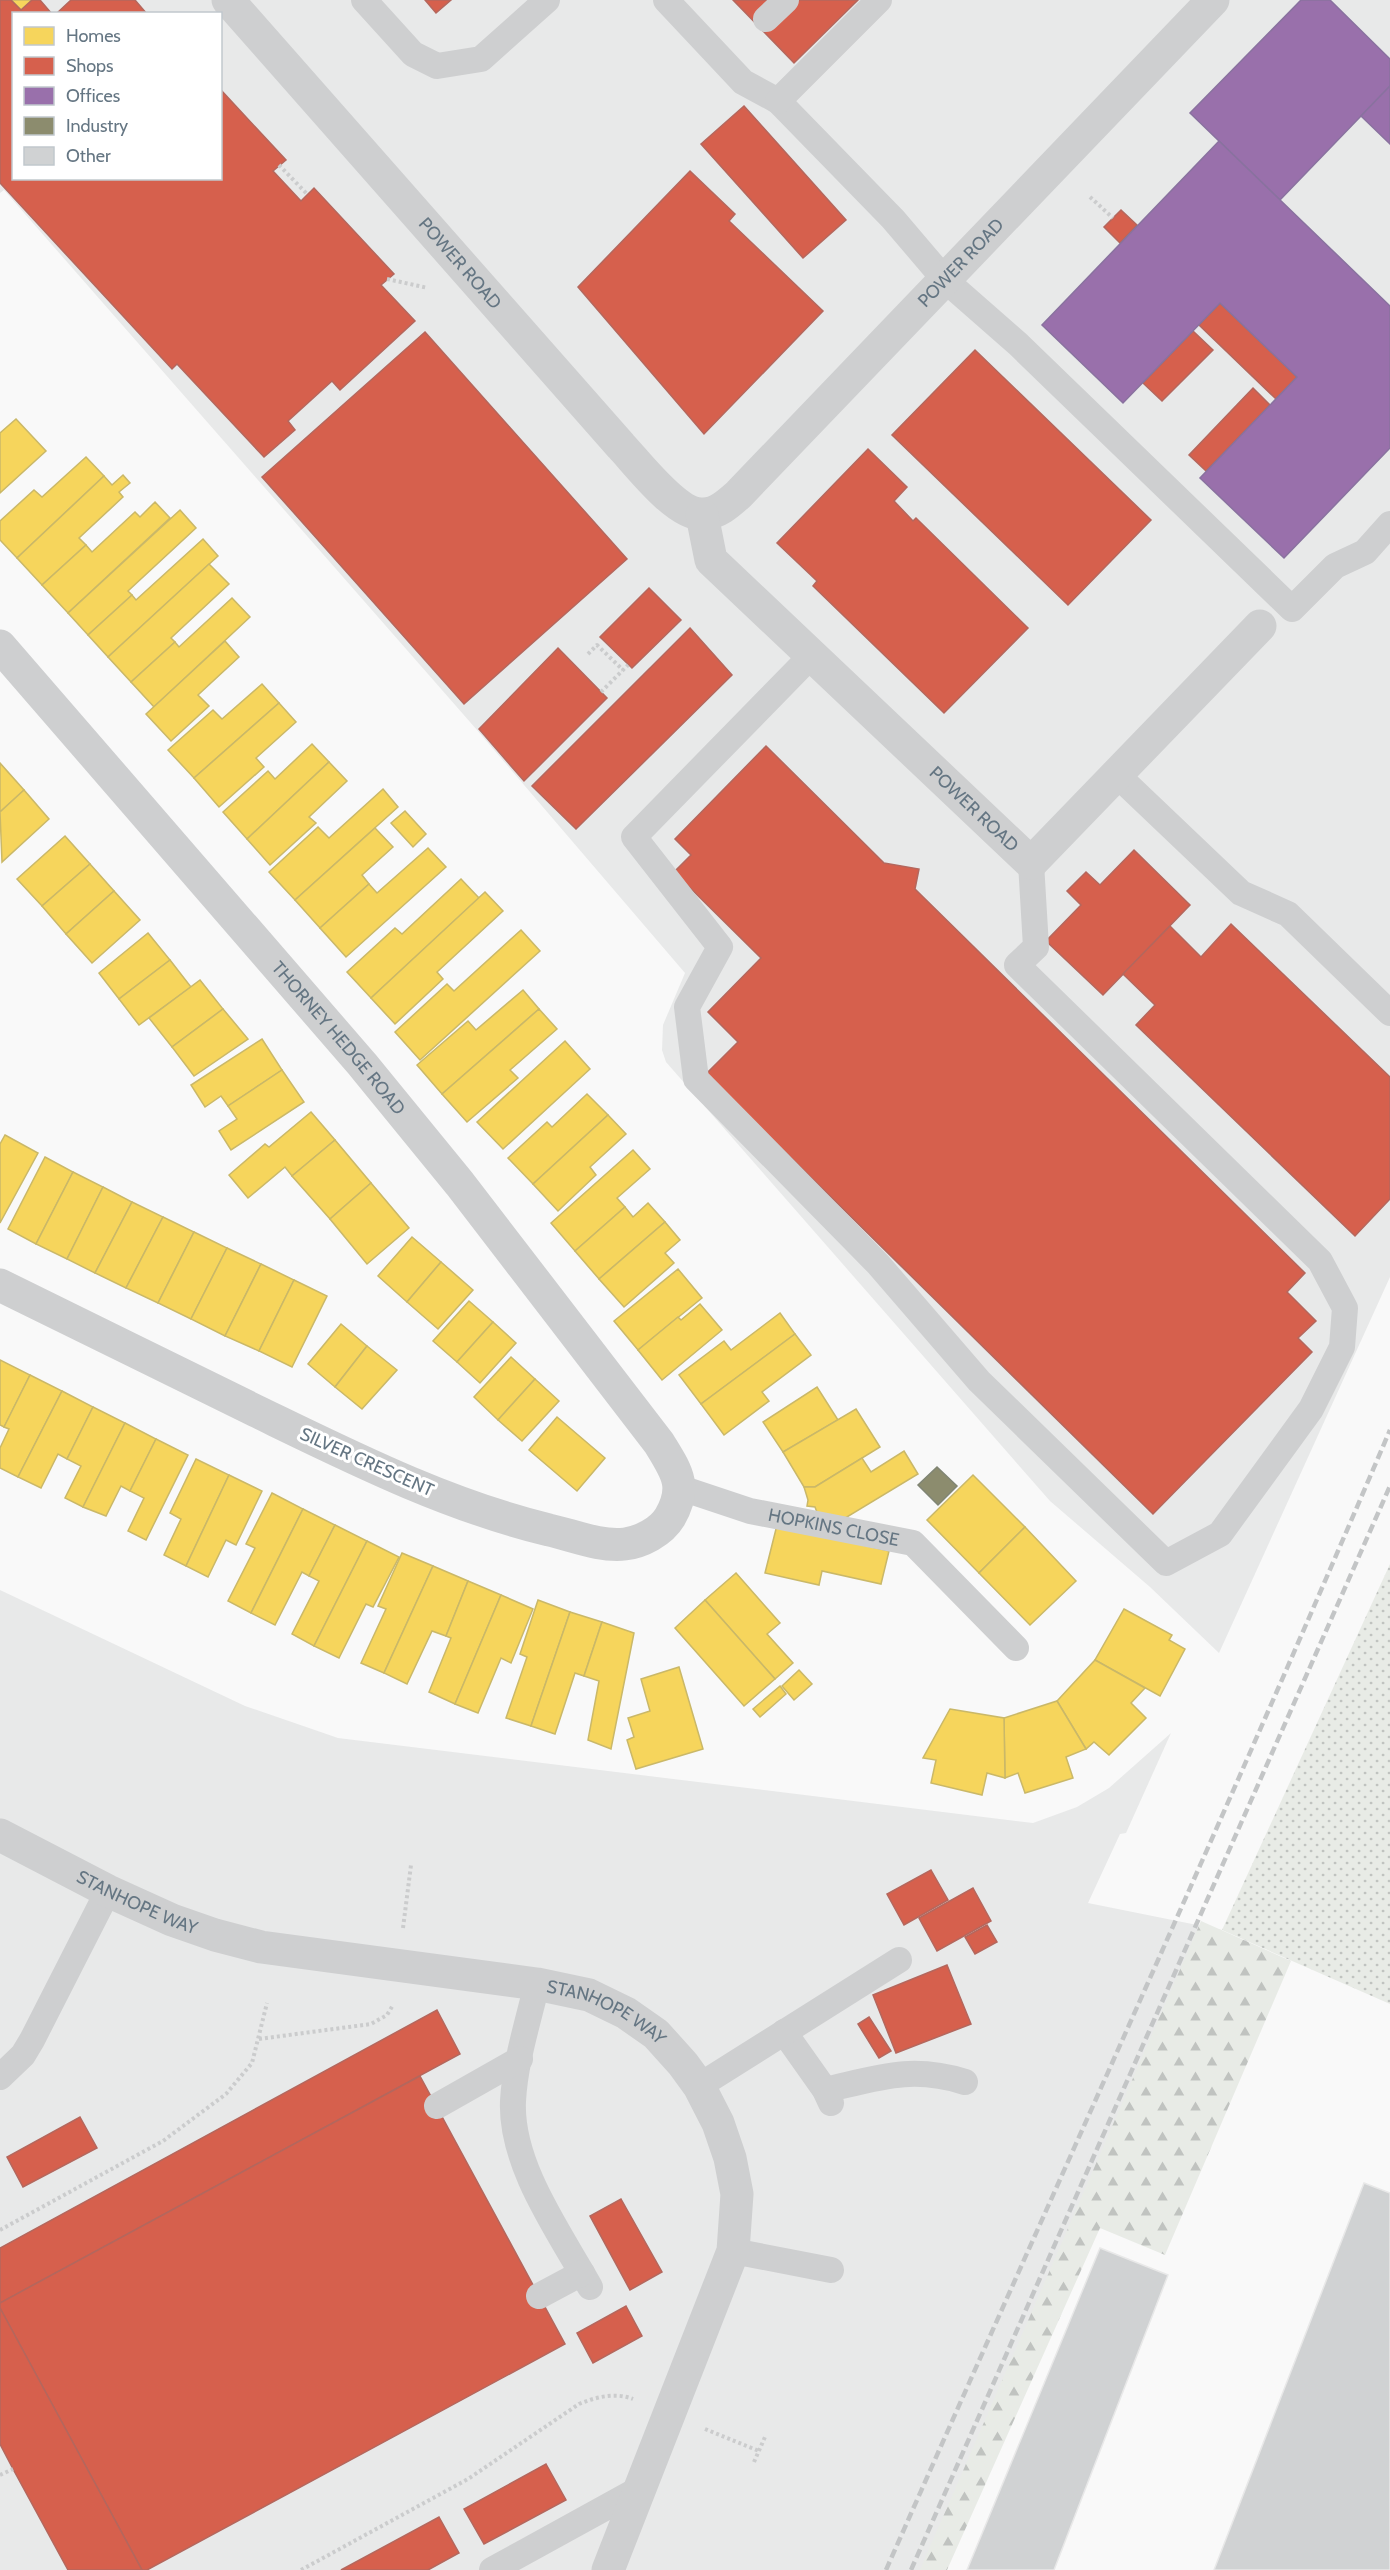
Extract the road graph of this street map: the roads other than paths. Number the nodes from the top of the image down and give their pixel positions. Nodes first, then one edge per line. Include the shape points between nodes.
1 (228, 0) edge
2 (364, 0) edge
3 (547, 0) edge
4 (666, 0) edge
5 (786, 0) edge
6 (879, 0) edge
7 (1213, 0) edge
8 (766, 19) dead end
9 (778, 101) junction
10 (945, 280) junction
11 (702, 515) junction
12 (1390, 524) edge
13 (1260, 626) dead end
14 (0, 646) edge
15 (811, 656) junction
16 (1116, 774) junction
17 (1031, 863) junction
18 (1390, 1013) edge
19 (0, 1285) edge
20 (681, 1488) junction
21 (1016, 1648) dead end
22 (0, 1835) edge
23 (108, 1891) junction
24 (899, 1960) dead end
25 (537, 1984) junction
26 (784, 2032) junction
27 (520, 2059) junction
28 (0, 2077) edge
29 (966, 2082) dead end
30 (699, 2086) junction
31 (437, 2106) dead end
32 (733, 2251) junction
33 (831, 2270) dead end
34 (539, 2296) dead end
35 (641, 2487) junction
36 (492, 2570) edge
37 (608, 2570) edge

1 - 11 street, POWER ROAD via 621,446 677,504
2 - 3 lane via 413,54 437,66 481,59
4 - 9 lane via 743,82
5 - 8 lane
6 - 9 lane
7 - 10 street, POWER ROAD
9 - 10 lane
10 - 11 street, POWER ROAD via 739,494 726,505
10 - 12 lane via 1018,344 1292,609 1335,566 1365,552
11 - 15 street, POWER ROAD via 711,560
13 - 16 street, POWER ROAD
14 - 20 street, THORNEY HEDGE ROAD via 453,1174 659,1443
15 - 17 street, POWER ROAD
15 - 17 lane via 634,837 720,946 687,1007 696,1079 878,1264 979,1381 1166,1563 1220,1534 1311,1409 1342,1347 1345,1308 1320,1261 1017,966 1036,946
16 - 17 street, POWER ROAD
16 - 18 lane via 1241,893 1288,914
19 - 20 street, SILVER CRESCENT via 391,1476 482,1511 593,1540 624,1544 640,1541 667,1521
20 - 21 lane, HOPKINS CLOSE via 750,1511 913,1543
22 - 23 street, STANHOPE WAY
23 - 25 street, STANHOPE WAY via 172,1920 261,1947
23 - 28 lane via 32,2040 23,2055
24 - 26 lane
25 - 27 lane
25 - 30 street, STANHOPE WAY via 589,1995 626,2013 656,2034
26 - 29 lane via 828,2097 880,2077 920,2072
26 - 30 lane
27 - 31 lane
27 - 34 lane via 513,2103 521,2152 530,2179 586,2280
30 - 32 street, STANHOPE WAY via 730,2157 737,2194
32 - 33 lane
32 - 35 street, STANHOPE WAY
35 - 36 lane
35 - 37 street, STANHOPE WAY

